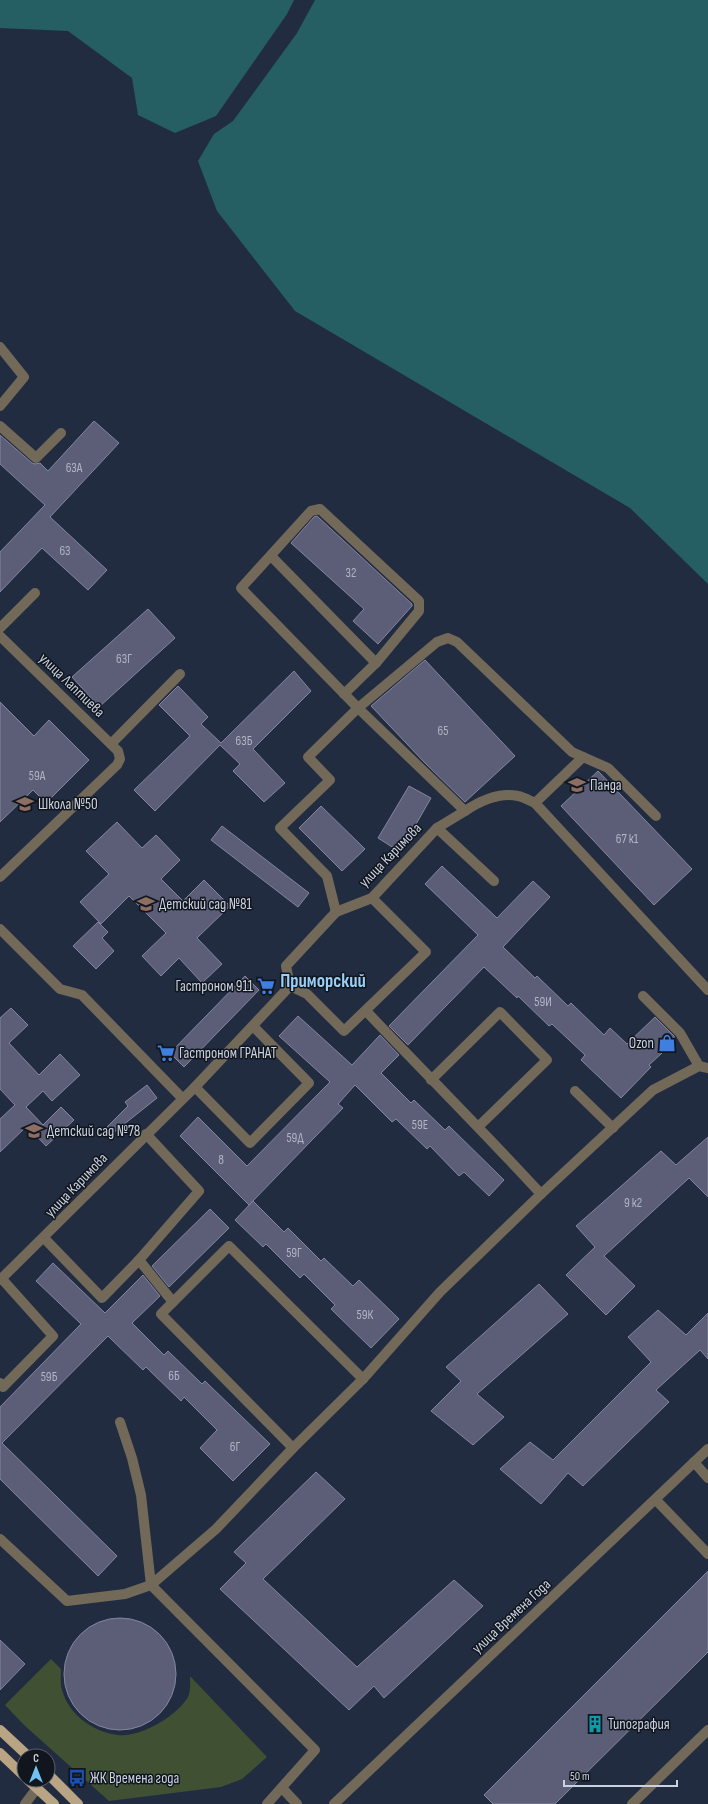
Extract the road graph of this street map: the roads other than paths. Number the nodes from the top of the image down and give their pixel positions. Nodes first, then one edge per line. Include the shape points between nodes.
1 (0, 347) edge
2 (0, 406) edge
3 (0, 426) edge
4 (61, 433) dead end
5 (271, 556) junction
6 (35, 593) dead end
7 (0, 628) edge
8 (0, 636) edge
9 (376, 663) junction
10 (180, 674) dead end
11 (344, 694) junction
12 (358, 708) junction
13 (111, 744) junction
14 (583, 757) junction
15 (535, 803) junction
16 (465, 811) junction
17 (656, 816) dead end
18 (437, 828) junction
19 (0, 877) edge
20 (494, 881) dead end
21 (372, 898) junction
22 (336, 912) junction
23 (0, 929) edge
24 (290, 986) junction
25 (708, 990) edge
26 (643, 996) dead end
27 (366, 1010) junction
28 (253, 1026) junction
29 (704, 1067) edge
30 (431, 1080) junction
31 (194, 1087) junction
32 (576, 1091) dead end
33 (182, 1098) junction
34 (479, 1126) junction
35 (613, 1128) junction
36 (146, 1134) junction
37 (541, 1194) junction
38 (44, 1238) junction
39 (139, 1260) junction
40 (2, 1276) edge
41 (173, 1302) junction
42 (363, 1379) junction
43 (0, 1383) edge
44 (120, 1422) dead end
45 (293, 1448) junction
46 (708, 1449) edge
47 (694, 1462) junction
48 (708, 1478) edge
49 (656, 1500) junction
50 (0, 1539) edge
51 (708, 1554) edge
52 (151, 1585) junction
53 (0, 1730) edge
54 (708, 1730) edge
55 (19, 1748) edge
56 (0, 1753) edge
57 (16, 1768) edge
58 (56, 1782) edge
59 (37, 1788) joint
60 (282, 1788) junction
61 (25, 1804) edge
62 (54, 1804) edge
63 (78, 1804) edge
64 (267, 1804) edge
65 (297, 1804) edge
66 (334, 1804) edge
67 (632, 1804) edge

1 - 2 street via 24,377
3 - 4 street via 36,458
5 - 9 street
5 - 9 street via 311,511 320,509 419,601 420,611
5 - 11 street via 241,588
6 - 7 street
8 - 13 street, улица Лаптиева
9 - 11 street
10 - 13 street
11 - 12 street
12 - 14 street via 438,642 448,638 457,642 572,752
12 - 16 street
12 - 22 street via 308,757 330,780 280,828 327,876
13 - 19 street, улица Лаптиева via 118,751 120,759 117,765
14 - 15 street
14 - 17 street via 608,768
15 - 16 street, улица Каримова via 517,796 498,796 479,801
15 - 25 street
16 - 18 street, улица Каримова
18 - 20 street
18 - 21 street, улица Каримова
21 - 22 street, улица Каримова
21 - 27 street via 426,952
22 - 24 street, улица Каримова via 286,966
23 - 33 street via 60,989 82,995
24 - 27 street via 307,994 344,1031
24 - 28 street, улица Каримова
26 - 29 street via 680,1033
27 - 30 street
28 - 31 street, улица Каримова
28 - 31 street via 309,1083 256,1138 250,1143
29 - 35 street via 653,1090
30 - 34 street
30 - 34 street via 500,1012 547,1060
31 - 33 street, улица Каримова
32 - 35 street
33 - 36 street, улица Каримова
34 - 37 street
35 - 37 street
36 - 38 street, улица Каримова
36 - 39 street via 199,1191
37 - 42 street via 440,1292
38 - 39 street via 102,1298
38 - 40 street, улица Каримова
39 - 41 street
40 - 43 street via 53,1336 3,1387
41 - 42 street via 229,1246
41 - 45 street via 161,1314
42 - 45 street
44 - 52 street via 141,1495
45 - 52 street via 216,1529
46 - 47 street, улица Времена Года
47 - 48 street
47 - 49 street, улица Времена Года
49 - 51 street
49 - 66 street, улица Времена Года
50 - 52 street via 67,1601 124,1594
52 - 60 street via 315,1750
53 - 55 main road
54 - 67 street
56 - 57 main road
58 - 63 main road
59 - 61 street
59 - 62 main road
60 - 64 street
60 - 65 street

